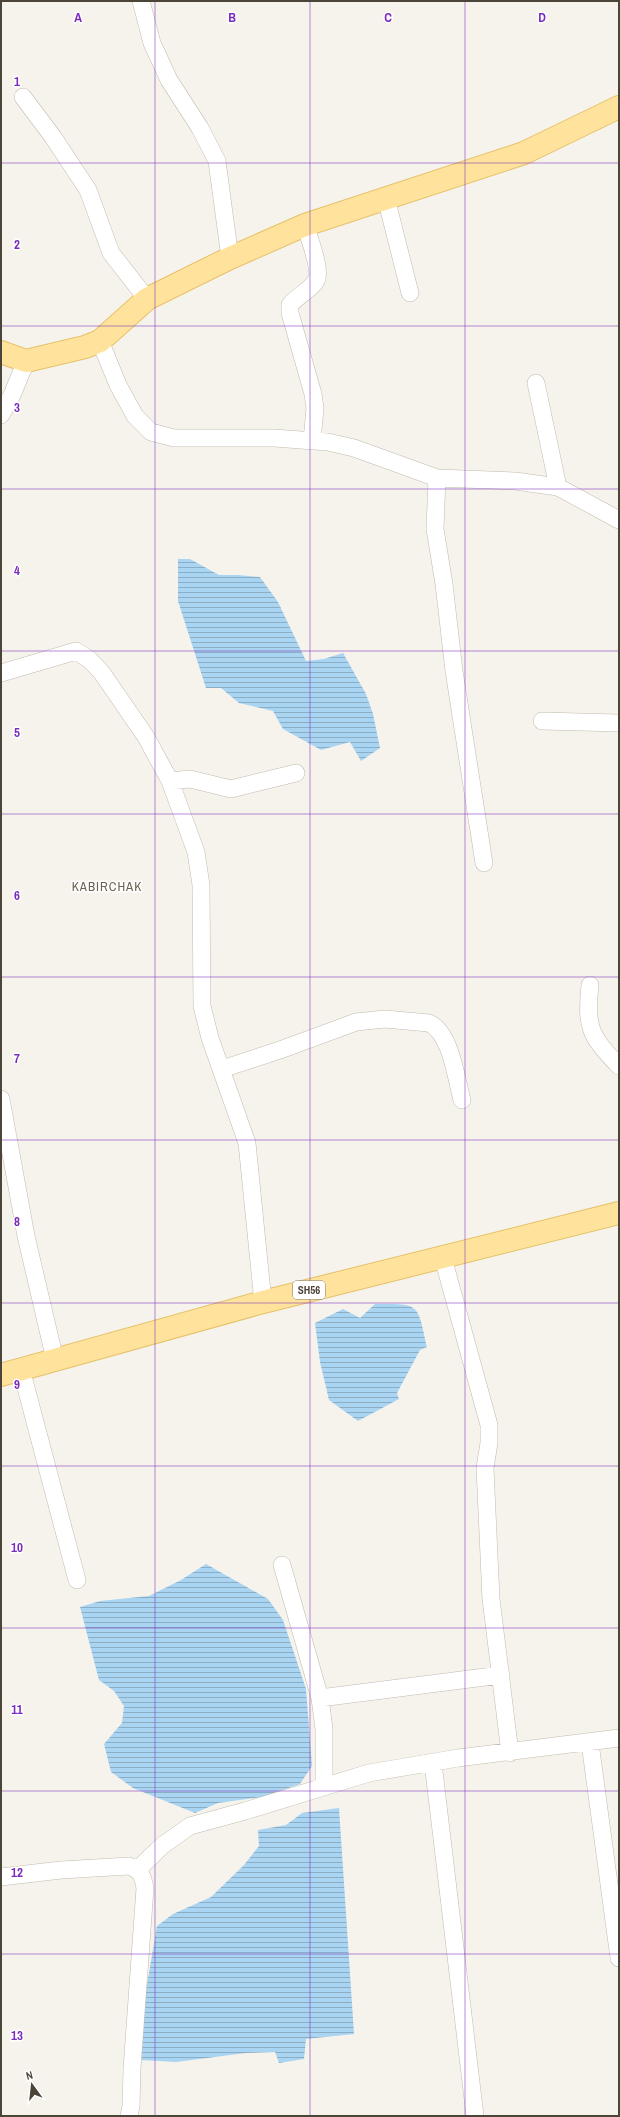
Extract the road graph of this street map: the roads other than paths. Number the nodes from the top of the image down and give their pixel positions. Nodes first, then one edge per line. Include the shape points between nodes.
1 (141, 1) edge
2 (23, 97) dead end
3 (619, 107) edge
4 (386, 198) junction
5 (305, 225) junction
6 (230, 258) junction
7 (410, 293) dead end
8 (147, 299) junction
9 (100, 341) junction
10 (1, 352) edge
11 (26, 361) junction
12 (536, 383) dead end
13 (1, 415) edge
14 (312, 441) junction
15 (437, 478) junction
16 (558, 487) junction
17 (619, 520) edge
18 (1, 673) edge
19 (542, 721) dead end
20 (619, 723) edge
21 (296, 773) dead end
22 (170, 781) junction
23 (484, 864) dead end
24 (590, 985) dead end
25 (619, 1066) edge
26 (222, 1069) junction
27 (1, 1098) edge
28 (462, 1100) dead end
29 (619, 1213) edge
30 (443, 1258) junction
31 (263, 1302) junction
32 (55, 1360) junction
33 (11, 1372) edge
34 (282, 1565) dead end
35 (77, 1580) dead end
36 (501, 1675) junction
37 (320, 1698) junction
38 (619, 1738) edge
39 (590, 1743) junction
40 (510, 1753) junction
41 (433, 1764) junction
42 (324, 1787) junction
43 (138, 1869) junction
44 (1, 1877) edge
45 (619, 1958) edge
46 (129, 2116) edge
47 (475, 2116) edge

1 - 6 street via 152,43 169,80 200,128 217,161
2 - 8 street via 88,190 112,253
3 - 4 main road via 524,153
4 - 5 main road
4 - 7 street
5 - 6 main road
5 - 14 street via 318,274 316,281 290,305 290,313 313,394 315,408
6 - 8 main road
8 - 9 main road
9 - 11 main road
9 - 14 street via 118,385 135,416 151,432 174,438 274,438
10 - 11 main road
11 - 13 street
12 - 16 street
14 - 15 street via 354,448
15 - 16 street via 515,481
15 - 23 street via 435,529
16 - 17 street
18 - 22 street via 76,650 82,653 102,673 128,710
19 - 20 street
21 - 22 street via 231,789 200,780
22 - 26 street via 199,867 202,1006 210,1038
24 - 25 street via 589,1024
26 - 28 street via 356,1022 385,1019 429,1023 445,1038
26 - 31 street via 247,1143
27 - 32 street via 26,1236
29 - 30 main road, SH56
30 - 31 main road, SH56 via 392,1268
30 - 36 street via 489,1425 485,1468 491,1599
31 - 32 main road, SH56
32 - 33 main road, SH56
33 - 35 street
34 - 37 street
36 - 37 street
36 - 40 street
37 - 42 street via 324,1729
38 - 39 street
39 - 40 street
39 - 45 street
40 - 41 street via 458,1758
41 - 42 street via 369,1773
41 - 47 street
42 - 43 street via 190,1826 163,1845
43 - 44 street via 129,1866
43 - 46 street via 145,1888

